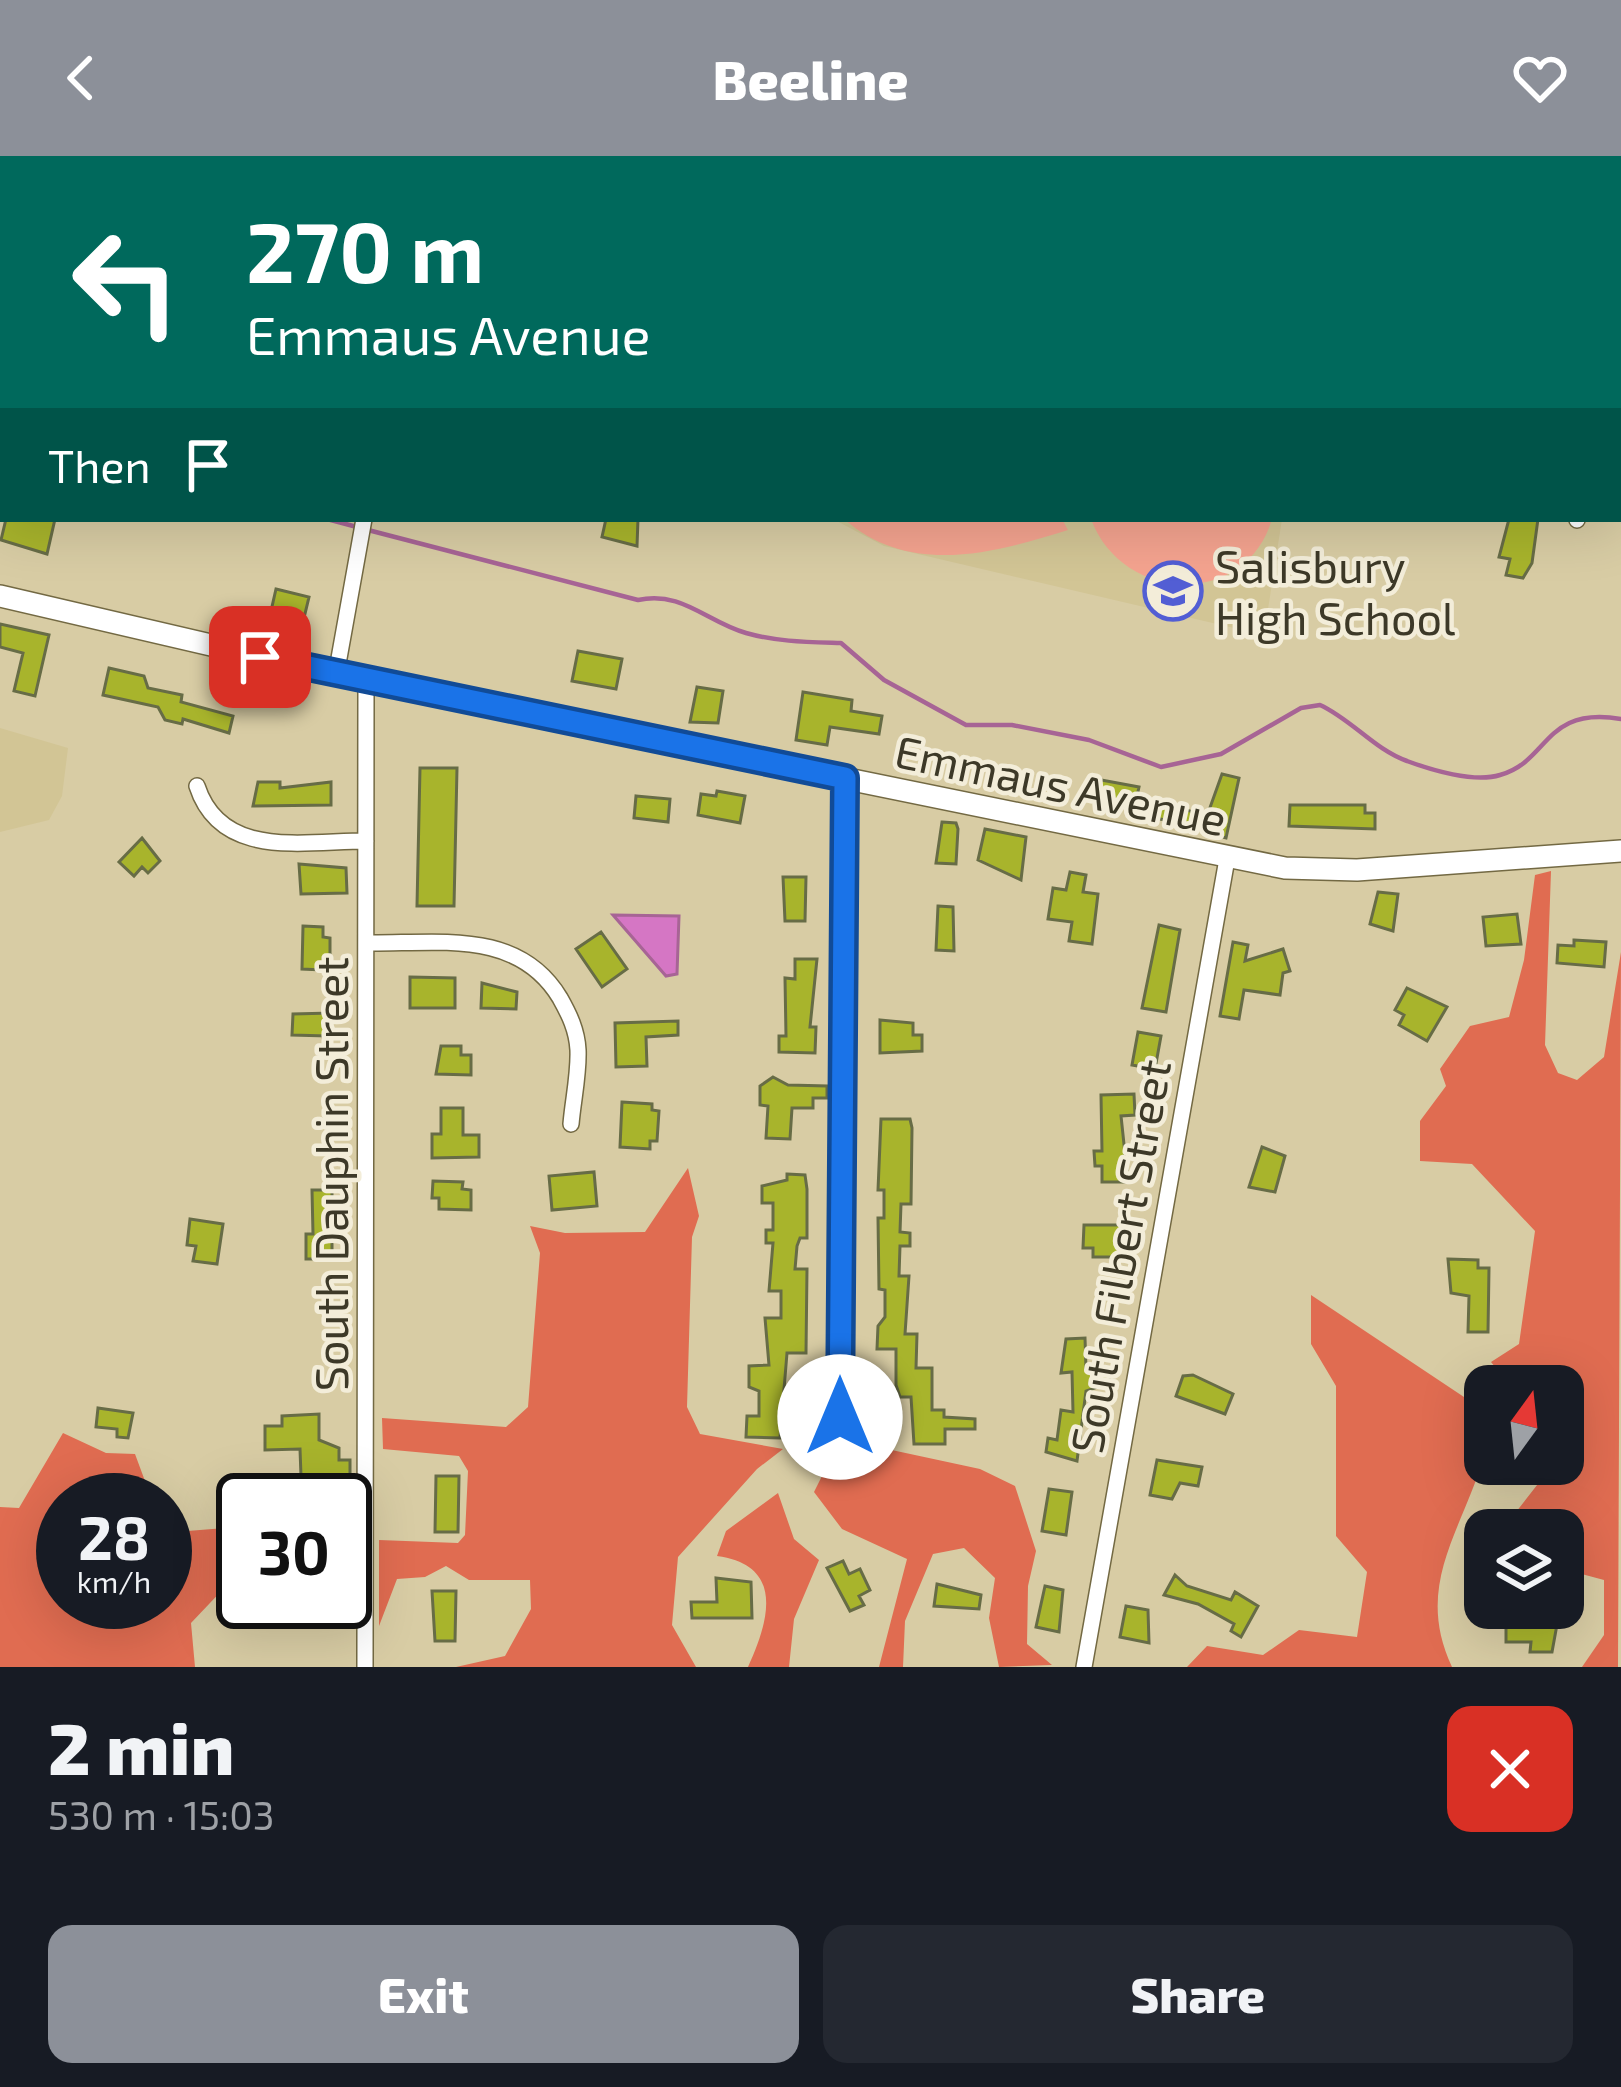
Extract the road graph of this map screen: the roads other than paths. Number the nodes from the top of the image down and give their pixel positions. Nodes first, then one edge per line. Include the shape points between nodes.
1 (364, 522) edge
2 (0, 596) edge
3 (336, 675) junction
4 (366, 681) junction
5 (845, 778) junction
6 (197, 786) dead end
7 (366, 842) junction
8 (1621, 851) edge
9 (1226, 859) junction
10 (366, 944) junction
11 (571, 1124) dead end
12 (840, 1417) dead end
13 (365, 1667) edge
14 (1084, 1667) edge

1 - 3 street
2 - 3 main road, Emmaus Avenue
3 - 4 main road, Emmaus Avenue
4 - 5 main road, Emmaus Avenue
4 - 7 street, South Dauphin Street
5 - 9 main road, Emmaus Avenue
5 - 12 street
6 - 7 street via 212,818 240,837
7 - 10 street, South Dauphin Street
8 - 9 main road, Emmaus Avenue via 1328,871
9 - 14 street, South Filbert Street
10 - 11 street via 490,945 521,956 549,981 573,1023
10 - 13 street, South Dauphin Street

